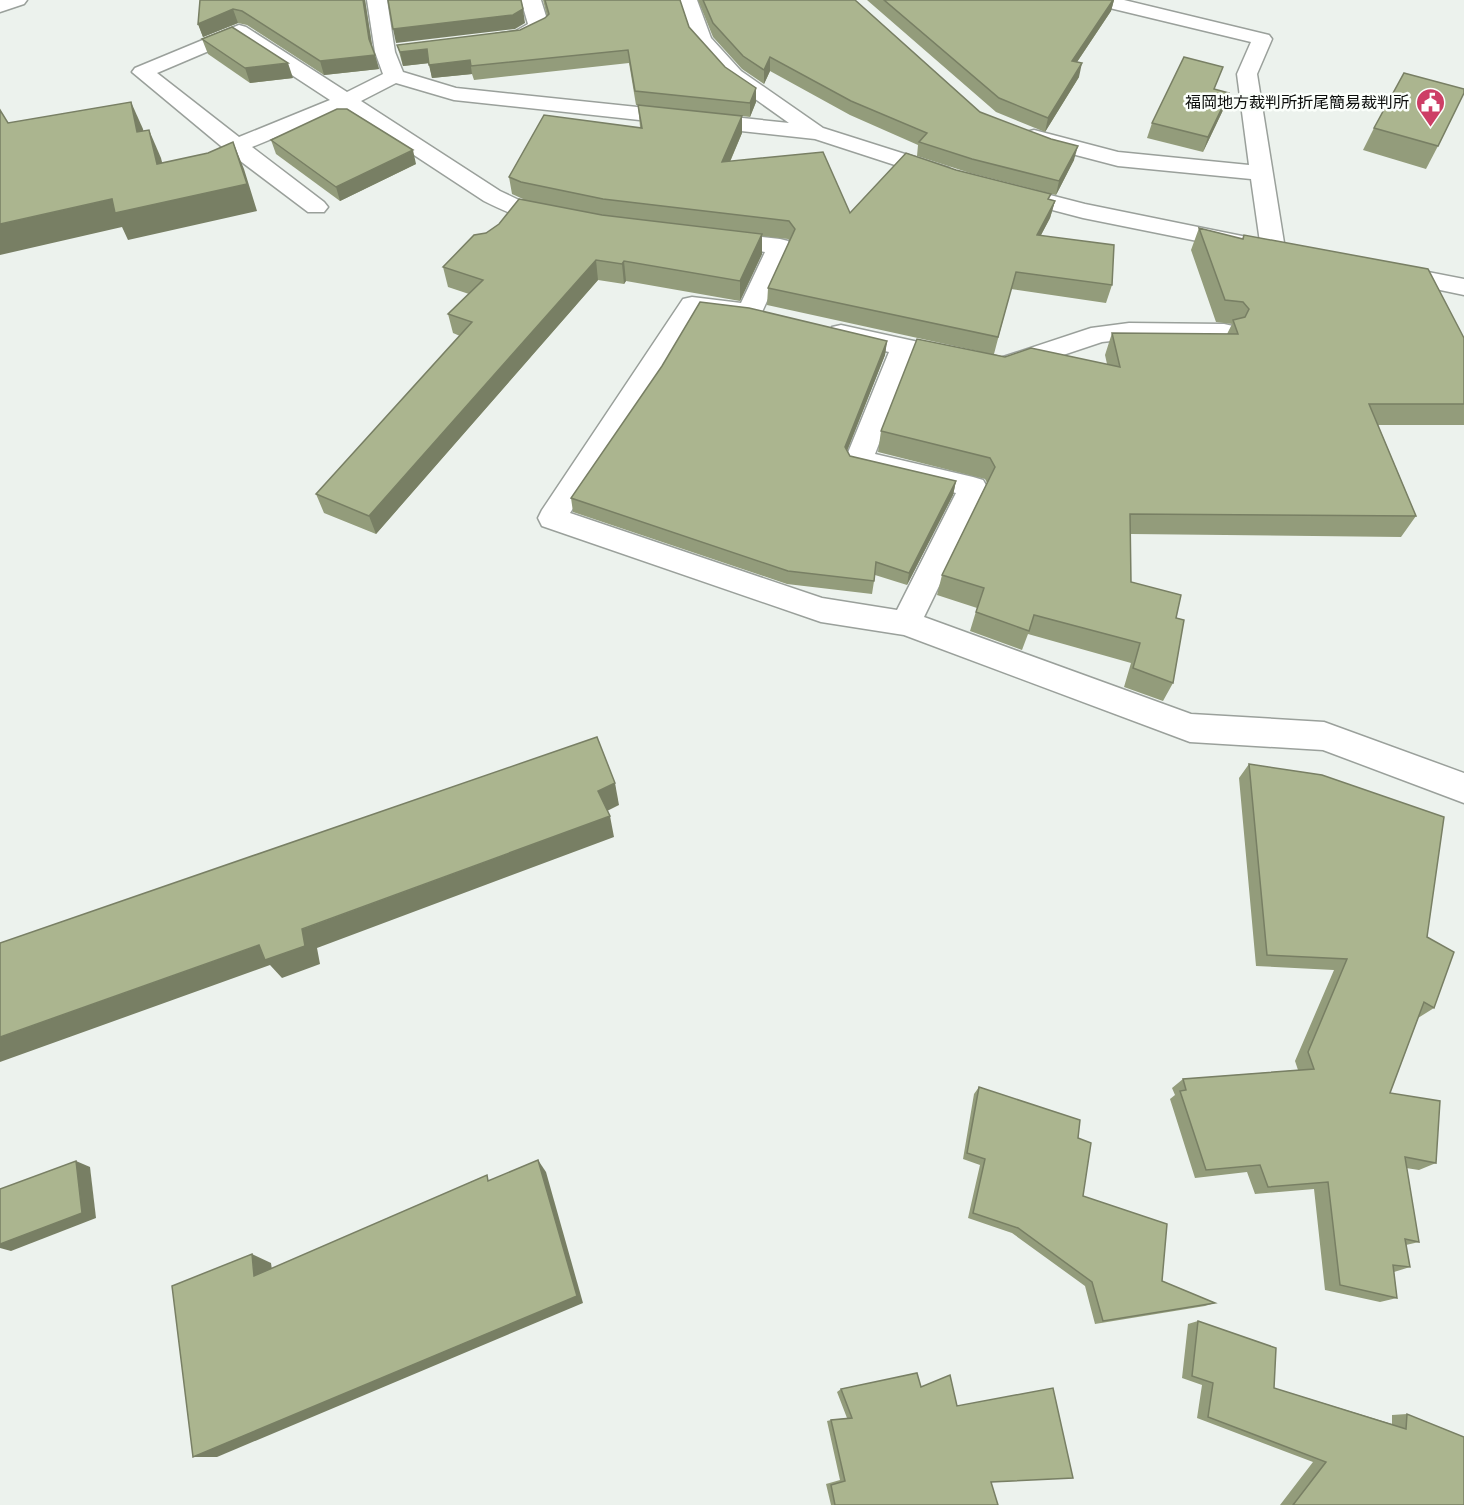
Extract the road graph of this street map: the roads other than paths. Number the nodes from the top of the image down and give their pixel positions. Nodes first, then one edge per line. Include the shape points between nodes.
1 (17, 0) edge
2 (376, 0) edge
3 (531, 0) edge
4 (687, 0) edge
5 (1100, 0) edge
6 (1140, 4) edge
7 (0, 6) edge
8 (487, 40) edge
9 (407, 50) edge
10 (385, 52) junction
11 (394, 76) junction
12 (347, 100) junction
13 (1017, 130) edge
14 (818, 133) junction
15 (235, 146) junction
16 (1262, 174) junction
17 (961, 180) edge
18 (994, 188) edge
19 (316, 207) dead end
20 (571, 219) edge
21 (698, 237) edge
22 (1374, 269) edge
23 (1464, 287) edge
24 (815, 327) edge
25 (1224, 332) edge
26 (903, 348) junction
27 (906, 623) junction
28 (1464, 788) edge

1 - 7 street
2 - 10 street
3 - 8 street via 539,26 521,36
4 - 14 street via 702,40 734,75
5 - 6 street
6 - 16 street via 1262,39 1247,74
9 - 10 street
10 - 11 street
11 - 12 street
11 - 14 street via 454,94
12 - 15 street
12 - 15 street via 239,31 142,72
12 - 20 street via 492,196 509,216
13 - 16 street via 1056,146 1122,162
14 - 17 street
15 - 19 street
16 - 18 street via 1284,251 1083,211
21 - 27 street via 780,246 760,314 692,305 552,518 821,609
22 - 23 street
24 - 26 street
25 - 26 street via 1100,334 1000,367
26 - 27 street via 859,460 973,487
27 - 28 street via 1190,728 1324,736

